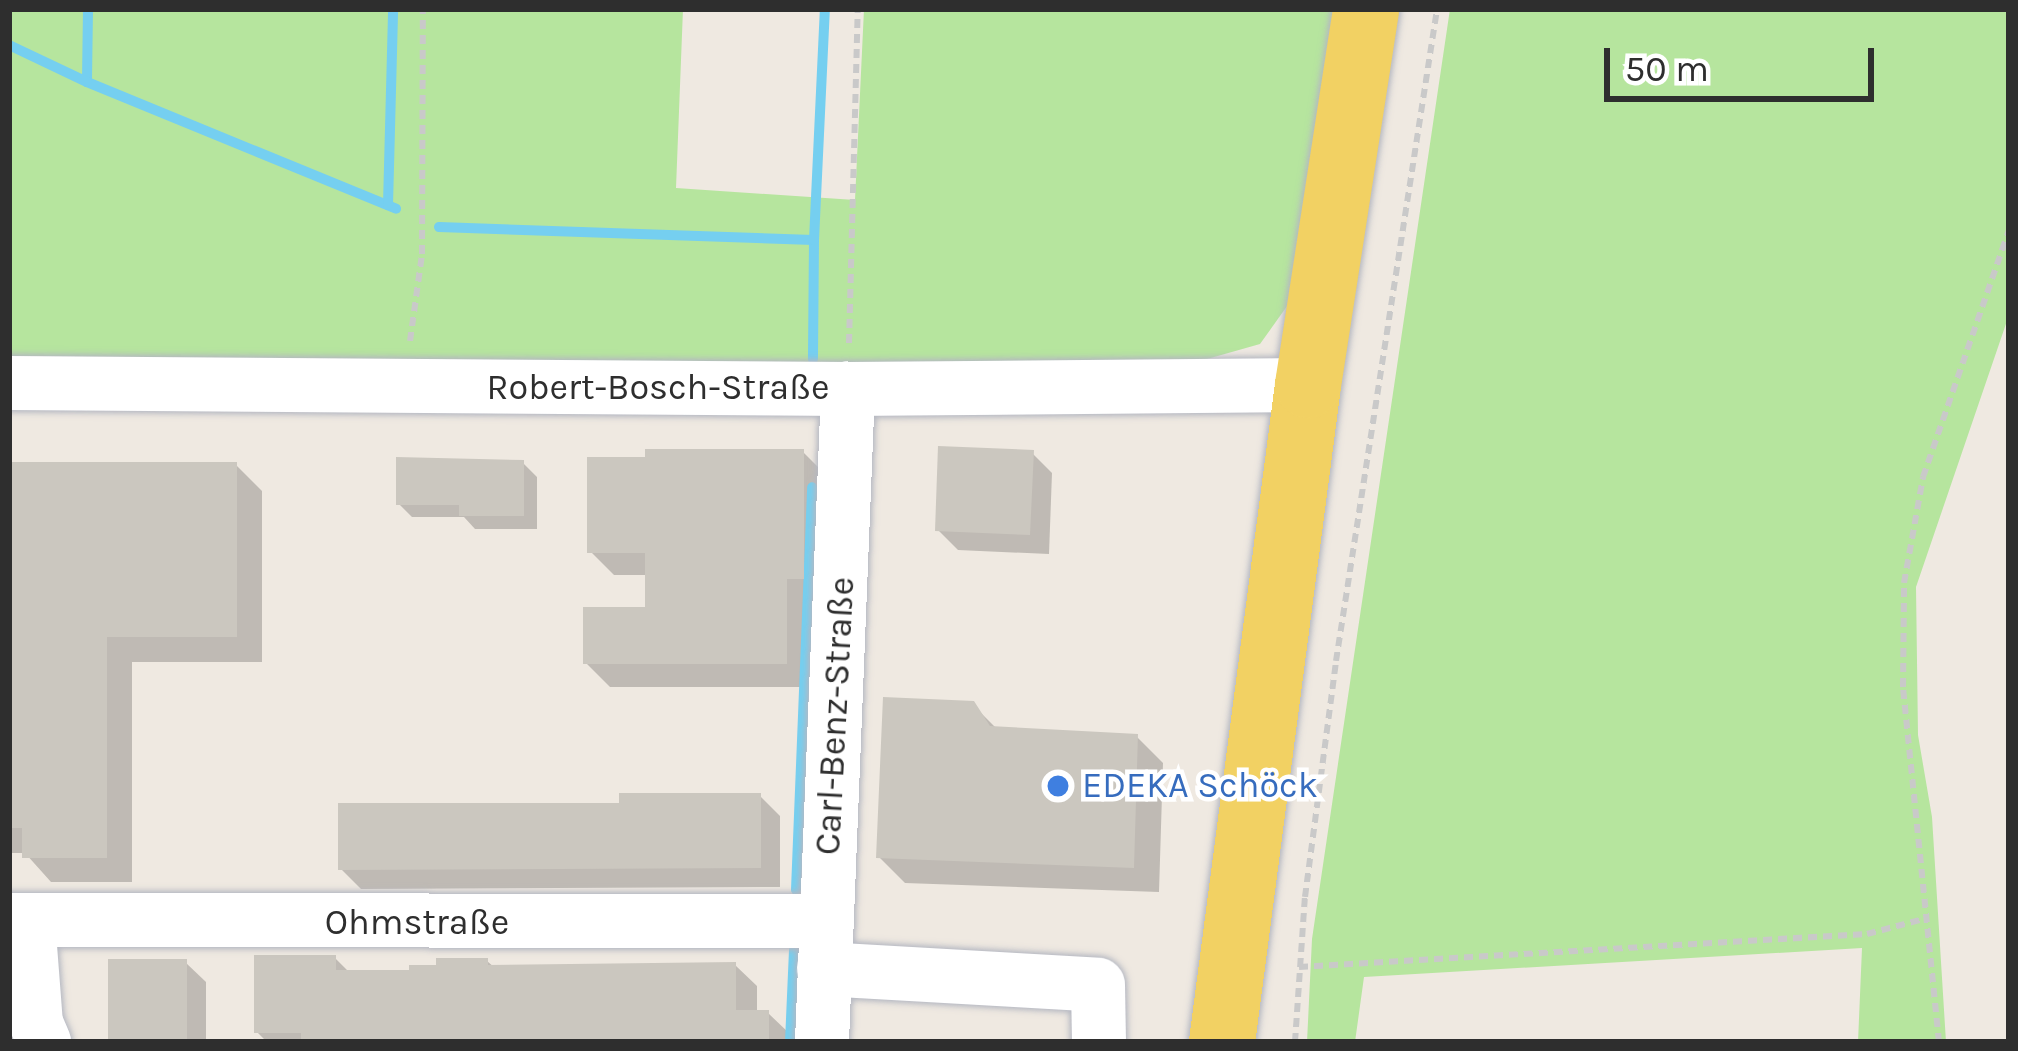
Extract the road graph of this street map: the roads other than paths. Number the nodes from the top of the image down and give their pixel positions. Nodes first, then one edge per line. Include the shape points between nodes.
1 (1366, 9) edge
2 (9, 383) edge
3 (1308, 385) junction
4 (848, 389) junction
5 (19, 920) edge
6 (825, 945) junction
7 (44, 1042) edge
8 (822, 1042) edge
9 (1099, 1042) edge
10 (1222, 1042) edge

1 - 3 main road
2 - 4 street, Robert-Bosch-Straße
3 - 4 street, Robert-Bosch-Straße
3 - 10 main road
4 - 6 street, Carl-Benz-Straße
5 - 6 street, Ohmstraße
5 - 7 street
6 - 8 street, Carl-Benz-Straße
6 - 9 street, Ohmstraße via 1098,986

